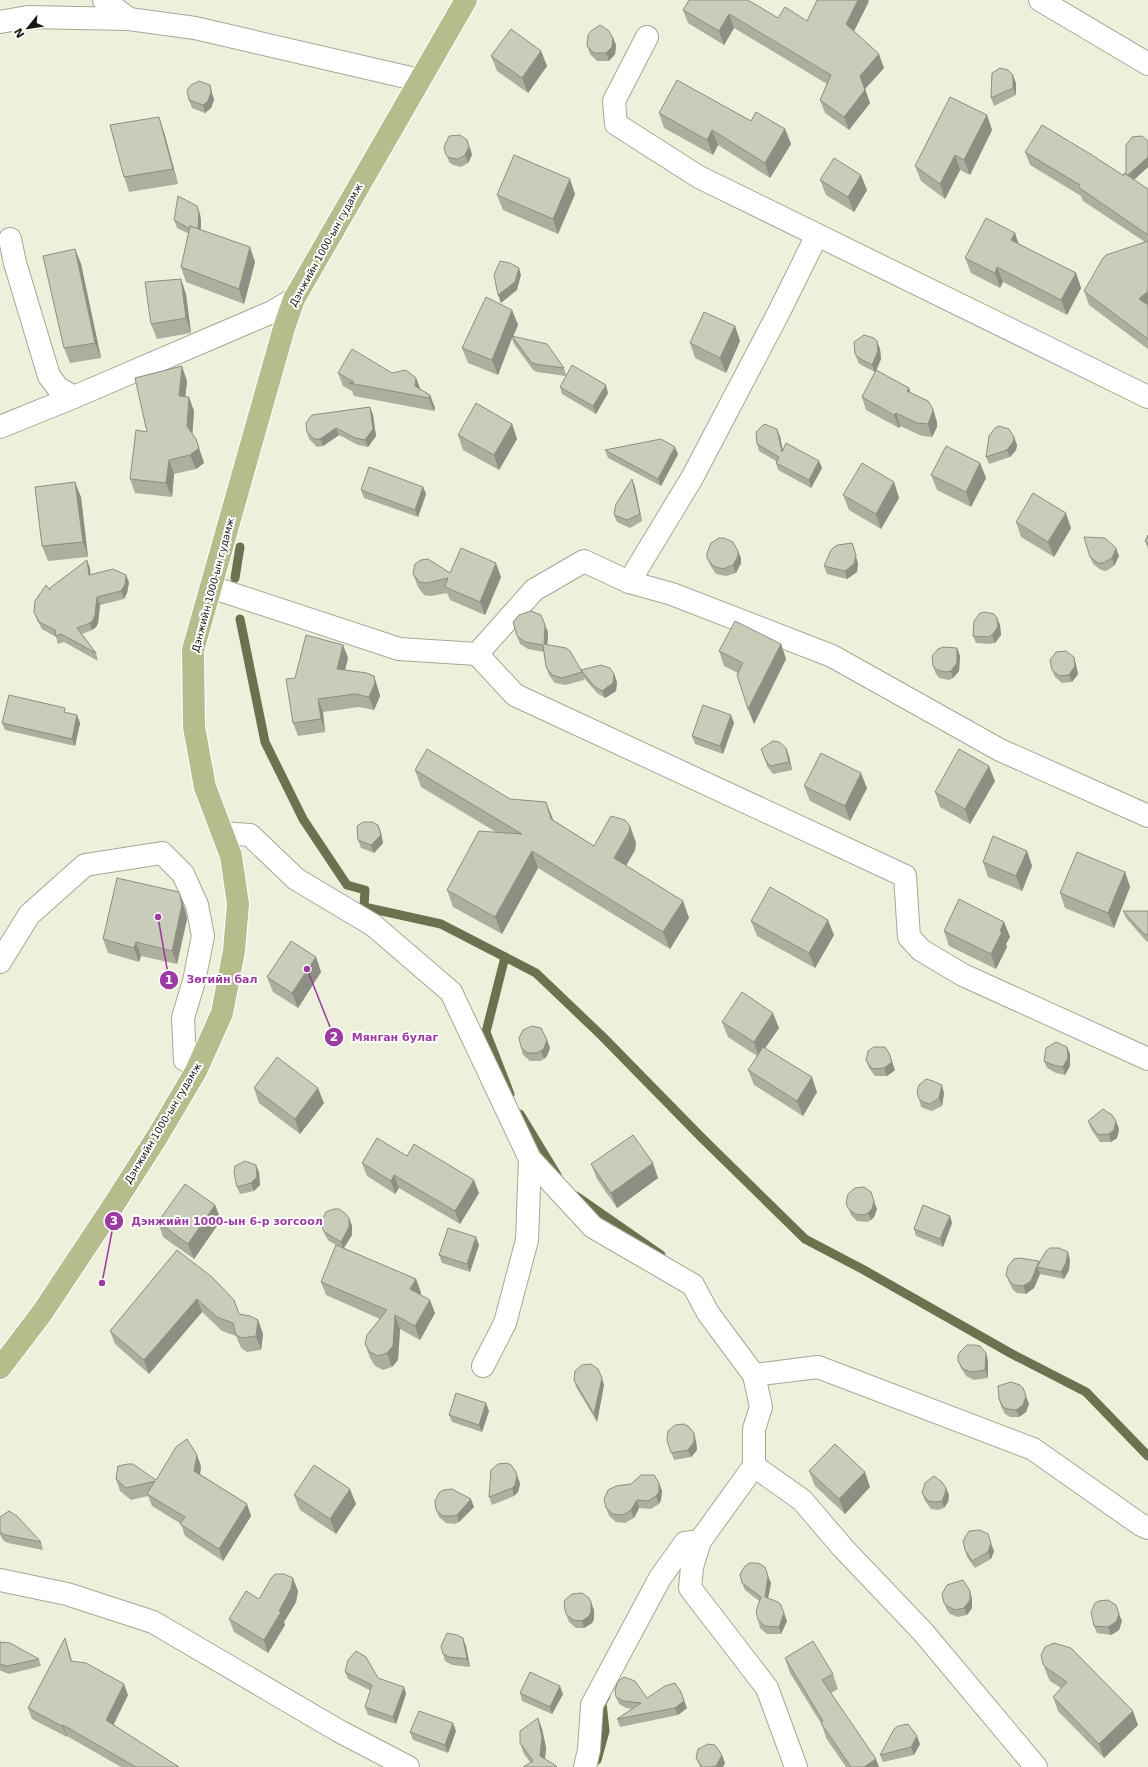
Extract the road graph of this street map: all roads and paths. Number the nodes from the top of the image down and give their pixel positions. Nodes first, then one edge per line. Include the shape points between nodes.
1 (104, 0) edge
2 (466, 0) edge
3 (1040, 0) edge
4 (129, 18) junction
5 (0, 22) edge
6 (647, 37) dead end
7 (1148, 64) edge
8 (420, 80) junction
9 (817, 235) junction
10 (10, 239) dead end
11 (294, 299) junction
12 (74, 397) junction
13 (1148, 397) edge
14 (0, 427) edge
15 (629, 582) junction
16 (211, 587) junction
17 (477, 654) junction
18 (1148, 816) edge
19 (222, 833) junction
20 (0, 962) edge
21 (1148, 1059) edge
22 (198, 1065) junction
23 (530, 1159) junction
24 (483, 1366) dead end
25 (0, 1368) edge
26 (754, 1375) junction
27 (754, 1466) junction
28 (1148, 1528) edge
29 (700, 1541) junction
30 (0, 1580) edge
31 (408, 1767) edge
32 (585, 1767) edge
33 (796, 1767) edge
34 (1036, 1767) edge

1 - 4 street
2 - 8 main road, Дэнжийн 1000-ын гудамж
3 - 7 street
4 - 5 street via 28,17
4 - 8 street via 195,28
6 - 9 street via 614,100 616,124 699,177
8 - 11 main road, Дэнжийн 1000-ын гудамж
9 - 13 street
9 - 15 street via 692,478
10 - 12 street via 48,376 58,388
11 - 12 street via 272,312
11 - 16 main road, Дэнжийн 1000-ын гудамж
12 - 14 street
15 - 17 street via 584,561 534,590
15 - 18 street via 672,594 832,656 1000,750
16 - 17 street via 399,649
16 - 19 main road, Дэнжийн 1000-ын гудамж via 193,650 194,727 206,788
17 - 21 street via 514,695 905,876 909,937 921,950 963,975
19 - 22 main road, Дэнжийн 1000-ын гудамж via 231,856 238,904 234,951 222,1013
19 - 23 street via 250,835 296,879 373,925 451,992
20 - 22 street via 29,915 85,865 162,853 183,874 197,905 203,936 183,1018 185,1060
22 - 25 main road, Дэнжийн 1000-ын гудамж via 157,1137 111,1209 42,1312
23 - 24 street via 527,1240 505,1323
23 - 26 street via 593,1227 693,1285 708,1313
26 - 27 street via 761,1407 754,1429
26 - 28 street via 818,1367 1033,1449
27 - 29 street
27 - 34 street via 802,1500 843,1548 923,1632
29 - 32 street via 685,1543 660,1578 592,1705 589,1750
29 - 33 street via 692,1567 690,1588 767,1688
30 - 31 street via 67,1594 153,1622 332,1727

